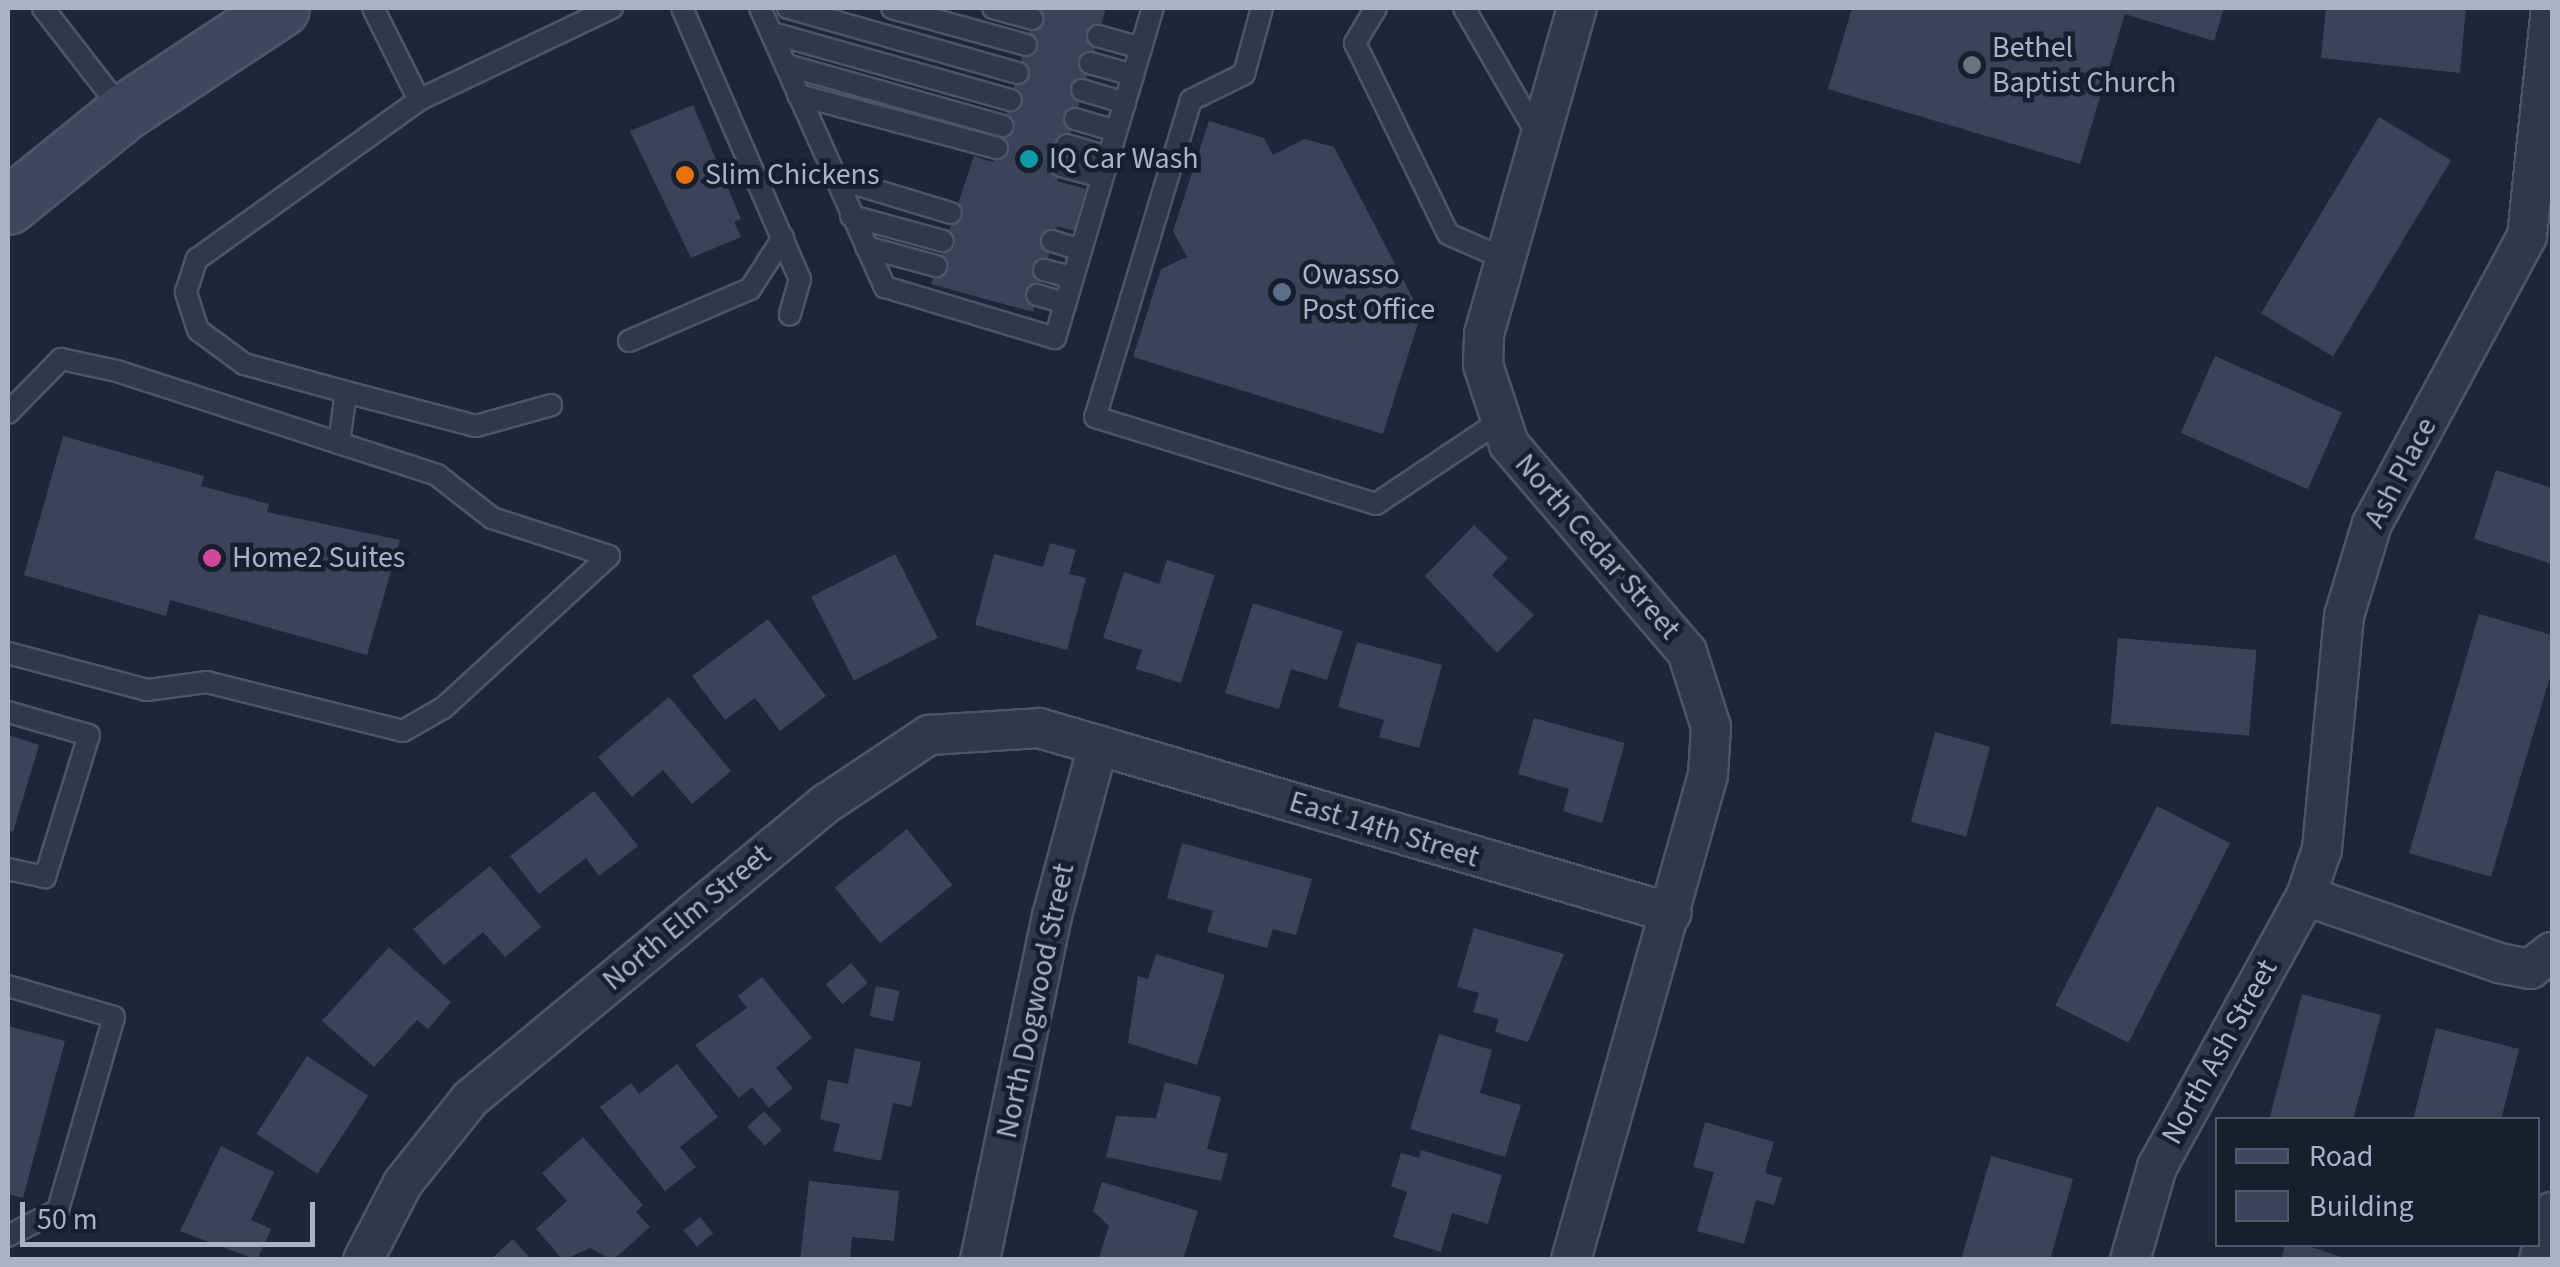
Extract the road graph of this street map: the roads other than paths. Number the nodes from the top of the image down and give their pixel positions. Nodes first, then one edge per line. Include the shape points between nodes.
1 (43, 8) edge
2 (281, 8) edge
3 (373, 8) edge
4 (612, 8) edge
5 (682, 8) edge
6 (760, 8) edge
7 (788, 8) edge
8 (892, 8) edge
9 (993, 8) edge
10 (1153, 8) edge
11 (1262, 8) edge
12 (1376, 8) edge
13 (1464, 8) edge
14 (1577, 8) edge
15 (2551, 8) edge
16 (1033, 19) dead end
17 (772, 33) junction
18 (1098, 36) dead end
19 (1026, 45) dead end
20 (1141, 48) junction
21 (1090, 63) dead end
22 (786, 65) junction
23 (1018, 74) dead end
24 (1133, 75) junction
25 (1082, 90) dead end
26 (798, 95) junction
27 (419, 100) junction
28 (1010, 100) dead end
29 (1124, 102) junction
30 (124, 112) junction
31 (1075, 119) dead end
32 (1003, 126) dead end
33 (1116, 131) junction
34 (1540, 139) junction
35 (997, 148) dead end
36 (1064, 156) dead end
37 (1105, 167) junction
38 (835, 178) junction
39 (8, 206) edge
40 (950, 213) dead end
41 (851, 216) junction
42 (782, 238) junction
43 (2540, 239) edge
44 (943, 241) dead end
45 (1052, 242) dead end
46 (866, 247) junction
47 (1081, 250) junction
48 (1504, 258) junction
49 (936, 266) dead end
50 (1044, 270) dead end
51 (1073, 278) junction
52 (1038, 295) dead end
53 (1065, 303) junction
54 (790, 316) dead end
55 (629, 341) dead end
56 (346, 392) junction
57 (551, 405) dead end
58 (8, 413) edge
59 (1500, 421) junction
60 (338, 442) junction
61 (8, 653) edge
62 (8, 712) edge
63 (1098, 745) junction
64 (2322, 849) joint
65 (8, 869) edge
66 (2306, 896) junction
67 (1671, 914) junction
68 (2552, 952) edge
69 (8, 986) edge
70 (2552, 1212) edge
71 (8, 1236) edge
72 (363, 1260) edge
73 (980, 1260) edge
74 (1571, 1260) edge
75 (2130, 1260) edge
76 (2539, 1260) edge

1 - 30 lane
2 - 30 main road
3 - 27 lane
4 - 27 lane
5 - 42 lane
6 - 17 lane
7 - 23 lane
8 - 19 lane
9 - 16 lane
10 - 20 lane
11 - 59 lane via 1244,74 1191,100 1095,417 1376,504
12 - 48 lane via 1355,43 1448,234
13 - 34 lane
14 - 34 street, North Cedar Street
15 - 43 street, Ash Place
17 - 22 lane
17 - 28 lane
18 - 20 lane
20 - 24 lane
21 - 24 lane
22 - 26 lane
22 - 32 lane
24 - 29 lane
25 - 29 lane
26 - 35 lane
26 - 38 lane
27 - 56 lane via 197,260 186,292 198,330 244,364
29 - 33 lane
30 - 39 main road
31 - 33 lane
33 - 37 lane
34 - 48 street, North Cedar Street
36 - 37 lane
37 - 47 lane
38 - 40 lane
38 - 41 lane
41 - 44 lane
41 - 46 lane
42 - 54 lane via 800,279
42 - 55 lane via 750,288
43 - 64 street, Ash Place via 2372,524 2339,645
45 - 47 lane
46 - 49 lane
46 - 53 lane via 884,287 1055,338
47 - 51 lane
48 - 59 street, North Cedar Street via 1483,350
50 - 51 lane
51 - 53 lane
52 - 53 lane
56 - 57 lane via 476,426
56 - 60 lane
58 - 60 lane via 61,359
59 - 67 street, North Cedar Street via 1523,465 1651,606 1704,687 1708,775
60 - 61 lane via 438,475 492,518 602,550 607,563 443,708 403,731 207,682 146,690
62 - 65 lane via 89,735 45,878
63 - 67 street, East 14th Street
63 - 72 street, North Elm Street via 1039,728 967,726 887,757 470,1099 403,1183
63 - 73 street, North Dogwood Street via 1052,916
64 - 66 street, North Ash Street
66 - 68 street via 2499,963 2530,969
66 - 75 street, North Ash Street via 2157,1167
67 - 74 street, North Cedar Street
69 - 71 lane via 114,1017 58,1210
70 - 76 street

